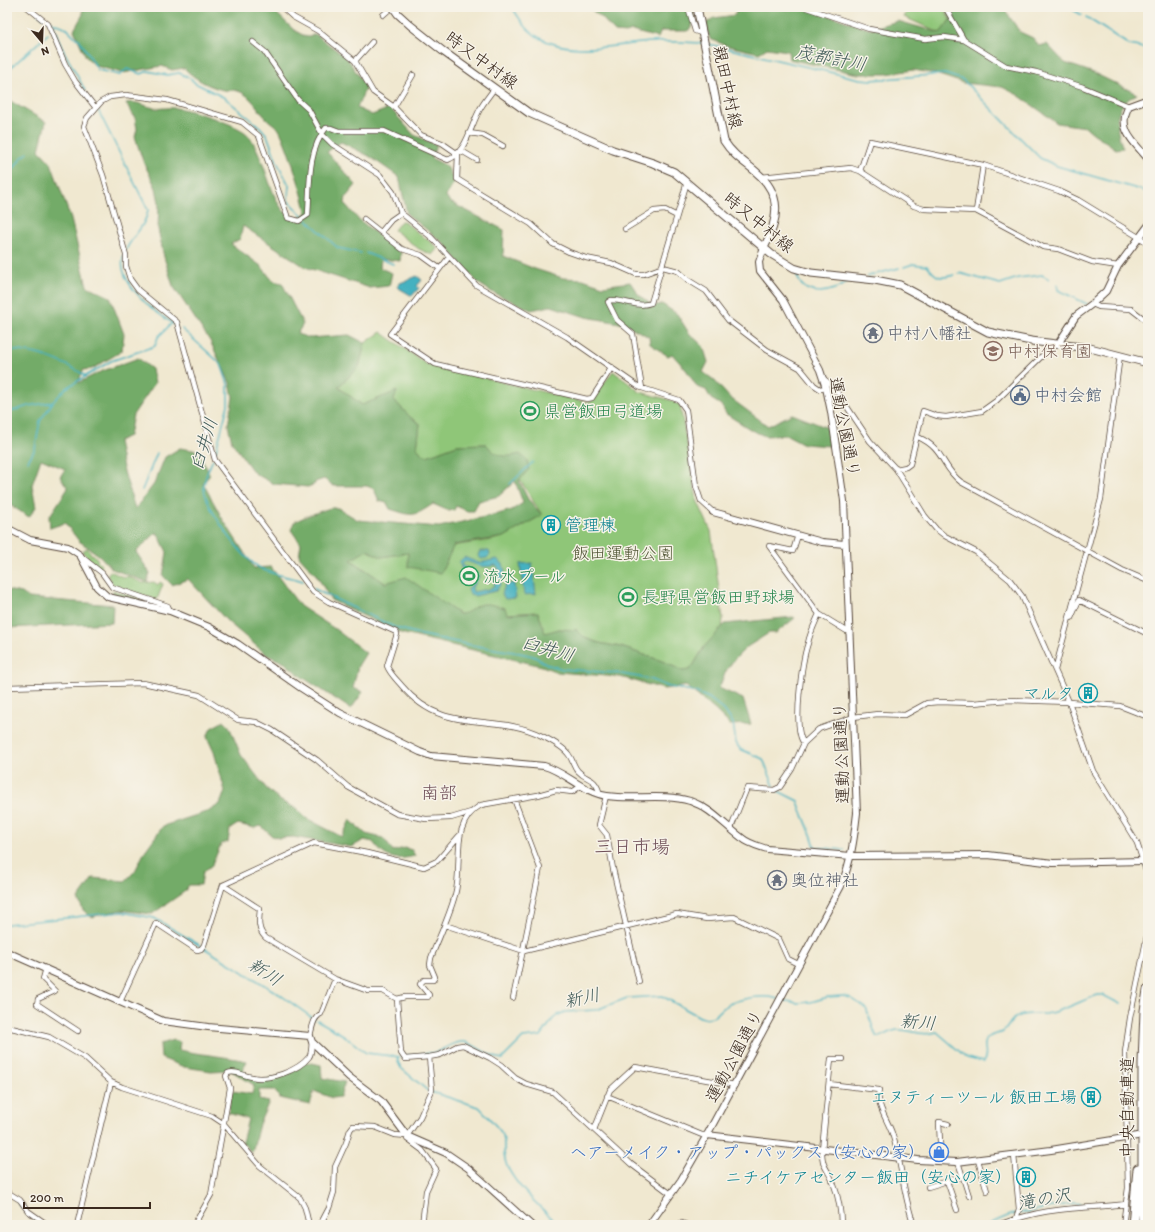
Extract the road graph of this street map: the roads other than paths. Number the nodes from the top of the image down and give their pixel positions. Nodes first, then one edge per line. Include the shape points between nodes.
1 (28, 7) edge
2 (282, 7) edge
3 (393, 7) edge
4 (688, 7) edge
5 (697, 7) edge
6 (804, 7) edge
7 (945, 7) edge
8 (383, 15) dead end
9 (702, 36) junction
10 (964, 40) junction
11 (252, 42) dead end
12 (372, 42) dead end
13 (355, 61) junction
14 (413, 75) dead end
15 (494, 88) junction
16 (1148, 99) edge
17 (1129, 106) junction
18 (394, 107) junction
19 (95, 108) junction
20 (469, 133) junction
21 (322, 134) junction
22 (503, 146) dead end
23 (459, 152) junction
24 (477, 160) dead end
25 (1148, 160) edge
26 (983, 165) junction
27 (860, 172) junction
28 (761, 177) junction
29 (687, 182) junction
30 (976, 211) junction
31 (401, 213) junction
32 (678, 216) junction
33 (364, 219) dead end
34 (1148, 226) edge
35 (625, 229) dead end
36 (381, 232) junction
37 (1139, 237) junction
38 (1148, 240) edge
39 (764, 248) junction
40 (449, 257) junction
41 (1118, 266) junction
42 (663, 267) junction
43 (439, 268) junction
44 (1092, 304) junction
45 (1148, 322) edge
46 (1058, 344) junction
47 (1120, 355) junction
48 (1148, 363) edge
49 (612, 368) junction
50 (824, 379) junction
51 (642, 388) junction
52 (826, 388) junction
53 (918, 437) junction
54 (896, 469) junction
55 (713, 512) joint
56 (7, 528) edge
57 (798, 535) junction
58 (845, 544) junction
59 (1088, 550) junction
60 (80, 556) junction
61 (1148, 581) edge
62 (170, 610) junction
63 (819, 614) junction
64 (1070, 619) junction
65 (850, 633) junction
66 (1148, 634) edge
67 (1055, 670) junction
68 (7, 687) edge
69 (1069, 702) junction
70 (853, 717) junction
71 (1148, 717) edge
72 (804, 743) junction
73 (581, 786) junction
74 (603, 795) junction
75 (514, 799) junction
76 (471, 812) junction
77 (731, 828) junction
78 (459, 836) junction
79 (851, 856) junction
80 (1146, 861) edge
81 (1148, 877) edge
82 (223, 885) junction
83 (445, 925) junction
84 (626, 926) junction
85 (1148, 931) edge
86 (1147, 940) edge
87 (524, 951) junction
88 (7, 952) edge
89 (798, 964) junction
90 (46, 968) junction
91 (335, 979) junction
92 (639, 982) dead end
93 (1148, 990) edge
94 (513, 998) dead end
95 (397, 999) junction
96 (120, 1002) junction
97 (7, 1027) edge
98 (78, 1031) dead end
99 (311, 1039) junction
100 (429, 1057) junction
101 (843, 1059) dead end
102 (1143, 1063) junction
103 (111, 1082) junction
104 (829, 1084) junction
105 (735, 1085) junction
106 (608, 1096) junction
107 (224, 1124) junction
108 (948, 1124) dead end
109 (594, 1130) junction
110 (407, 1136) junction
111 (707, 1136) junction
112 (1137, 1136) dead end
113 (1128, 1138) junction
114 (822, 1150) junction
115 (1014, 1155) junction
116 (898, 1158) junction
117 (978, 1160) junction
118 (941, 1162) junction
119 (958, 1162) junction
120 (962, 1176) junction
121 (947, 1181) junction
122 (928, 1187) dead end
123 (988, 1191) dead end
124 (7, 1192) edge
125 (671, 1194) junction
126 (969, 1196) dead end
127 (1134, 1197) dead end
128 (1126, 1202) junction
129 (957, 1210) dead end
130 (1018, 1215) junction
131 (651, 1224) edge
132 (48, 1225) edge
133 (77, 1225) edge
134 (194, 1225) edge
135 (309, 1225) edge
136 (320, 1225) edge
137 (422, 1225) edge
138 (531, 1225) edge
139 (676, 1225) edge
140 (687, 1225) edge
141 (841, 1225) edge
142 (914, 1225) edge
143 (998, 1225) edge
144 (1014, 1225) edge
145 (1123, 1225) edge
146 (1133, 1225) edge
147 (1143, 1225) edge

1 - 19 street via 48,24 65,64
2 - 13 street via 318,30
3 - 8 street
3 - 15 main road, 時又中村線 via 410,25
4 - 9 street via 694,31
5 - 9 main road, 親田中村線
6 - 10 street via 869,29 925,39 944,37
7 - 10 street
9 - 28 main road, 親田中村線 via 724,141 733,153
10 - 17 street via 1006,66 1036,72 1083,87
11 - 21 street via 264,51 298,100 309,110
12 - 13 street
13 - 18 street via 373,92
14 - 18 street
15 - 20 street
15 - 29 main road, 時又中村線 via 529,113 613,150 664,167
16 - 17 street
17 - 25 street via 1123,122 1126,133
18 - 23 street via 421,135
19 - 21 street via 110,97 126,95 167,100 242,122 259,136 288,218 299,221 308,215 309,184 316,145
19 - 74 street via 87,118 85,131 103,175 126,255 130,279 138,290 177,322 215,460 313,592 329,602 396,632 387,666 407,692 439,714 514,727 542,736 565,751 579,772 593,780
20 - 22 street via 483,135
20 - 23 street
21 - 23 street via 326,128 339,131 384,131 443,159 448,160
21 - 31 street via 332,144 380,175 392,192
23 - 24 street
23 - 42 street via 457,179 530,224 553,244 636,274 644,274
26 - 27 street via 870,141
26 - 30 street
26 - 37 street via 1059,191
27 - 28 street via 851,168
27 - 30 street via 914,206 924,209
28 - 39 main road, 親田中村線 via 770,188 776,210 774,227
29 - 32 street
29 - 39 main road, 時又中村線
30 - 41 street via 1043,247 1058,249 1092,262
31 - 36 street
31 - 40 street
32 - 35 street via 665,210 654,211
32 - 42 street
33 - 36 street
34 - 37 street
36 - 43 street via 402,249 421,255
37 - 38 street
37 - 41 street
39 - 46 main road, 時又中村線 via 784,262 810,273 900,285 988,332
39 - 50 street, 運動公園通り via 759,262 760,271 783,300
40 - 43 street
40 - 49 street via 476,285 567,337
41 - 44 street via 1106,291
42 - 51 street via 651,303 646,305 611,300 608,302 617,320 633,334
42 - 52 street via 678,271 706,291 728,320 768,350 800,368 814,385 820,389
43 - 49 street via 390,334 428,361 587,399 592,398
44 - 45 street via 1099,307 1132,309
44 - 46 street via 1076,316
46 - 47 main road, 時又中村線
46 - 53 street via 1045,352 996,401 982,411 946,417 923,411
47 - 48 main road, 時又中村線
47 - 59 street via 1101,499
49 - 51 street
50 - 52 street, 運動公園通り
50 - 54 street via 833,386 870,441
51 - 55 street via 674,397 685,407 696,486 701,501
52 - 58 street, 運動公園通り via 842,483
53 - 54 street via 910,464
53 - 59 street via 935,447 955,478 961,482
54 - 67 street via 936,529 976,552 1014,586 1026,603
55 - 57 street
56 - 60 street via 30,540 68,547
57 - 58 street via 822,542
57 - 63 street via 793,551 768,546
58 - 65 street, 運動公園通り
59 - 61 street via 1122,570
59 - 64 street
60 - 62 street via 102,573 112,587 168,606
60 - 62 street via 98,587 108,597
62 - 73 street via 238,644 340,713 420,752 442,758 544,766 552,768
63 - 65 street
63 - 72 street via 802,665 798,732
64 - 66 street via 1080,600
64 - 67 street
65 - 70 street, 運動公園通り
67 - 69 street
68 - 76 street via 143,683 199,695 238,720 256,722 272,730 317,760 348,787 397,814 426,819 451,818
69 - 70 street via 939,702 927,704 905,714
69 - 71 street via 1120,706
69 - 80 street via 1093,771
70 - 72 street via 819,729
70 - 79 street, 運動公園通り via 857,813
72 - 77 street via 780,787 774,790 747,788
73 - 74 street
73 - 75 street via 572,792 556,790
74 - 77 street via 690,801 715,814
74 - 84 street via 599,825 607,835
75 - 76 street via 481,805
75 - 87 street via 540,868
76 - 78 street
77 - 79 street via 742,839 754,845
78 - 82 street via 437,861 424,867 314,843
78 - 83 street via 456,893
79 - 80 street via 988,855 1066,864
79 - 89 street, 運動公園通り via 841,886
80 - 81 street
82 - 91 street via 260,909 261,934
82 - 96 street via 202,947 197,950 156,923
83 - 87 street
83 - 95 street via 430,958 435,977 420,984 428,997
84 - 87 street
84 - 89 street via 676,914 707,919 734,917 779,939 788,959
84 - 92 street
85 - 86 street
86 - 113 street via 1125,1052
87 - 94 street
88 - 90 street
89 - 105 street, 運動公園通り
90 - 96 street
90 - 98 street via 43,979 55,991 38,999 37,1004
91 - 95 street via 368,991 383,991
91 - 99 street via 321,1014 315,1019
93 - 102 highway, 中央自動車道
95 - 100 street via 402,1054 405,1059
96 - 99 street via 173,1023
97 - 103 street via 49,1037 85,1058
99 - 107 street via 310,1056 284,1072 265,1078 252,1078 236,1072 228,1073 226,1076 230,1088
99 - 110 street via 349,1077 381,1100
100 - 109 street via 463,1045 501,1065 526,1084 553,1092
100 - 110 street via 431,1096
101 - 104 street via 831,1059
102 - 146 highway via 1139,1077 1139,1141
102 - 147 highway, 中央自動車道
103 - 107 street via 212,1116
103 - 133 street
104 - 114 street
104 - 116 street via 879,1090 877,1098 892,1133
105 - 106 street via 636,1067 610,1090
105 - 111 street, 運動公園通り
106 - 109 street
106 - 111 street
107 - 134 street via 211,1195
107 - 135 street via 260,1166 300,1198
108 - 118 street via 939,1122
109 - 125 street
110 - 136 street via 395,1135 374,1126 353,1126 335,1168 334,1192
110 - 137 street via 407,1139 422,1150 436,1169 426,1191
110 - 138 street via 446,1153 468,1168
111 - 114 street
111 - 125 street, 運動公園通り
112 - 113 street
113 - 115 street
113 - 128 street
114 - 116 street
114 - 141 street via 822,1163 834,1184
115 - 117 street
115 - 130 street
116 - 118 street
116 - 142 street via 907,1207
117 - 119 street
117 - 123 street
118 - 119 street
119 - 120 street
120 - 121 street
120 - 126 street
121 - 122 street
121 - 129 street
124 - 132 street
125 - 131 street, 運動公園通り
127 - 128 street
128 - 130 street via 1099,1208
128 - 145 street
130 - 143 street
130 - 144 street
139 - 140 street

